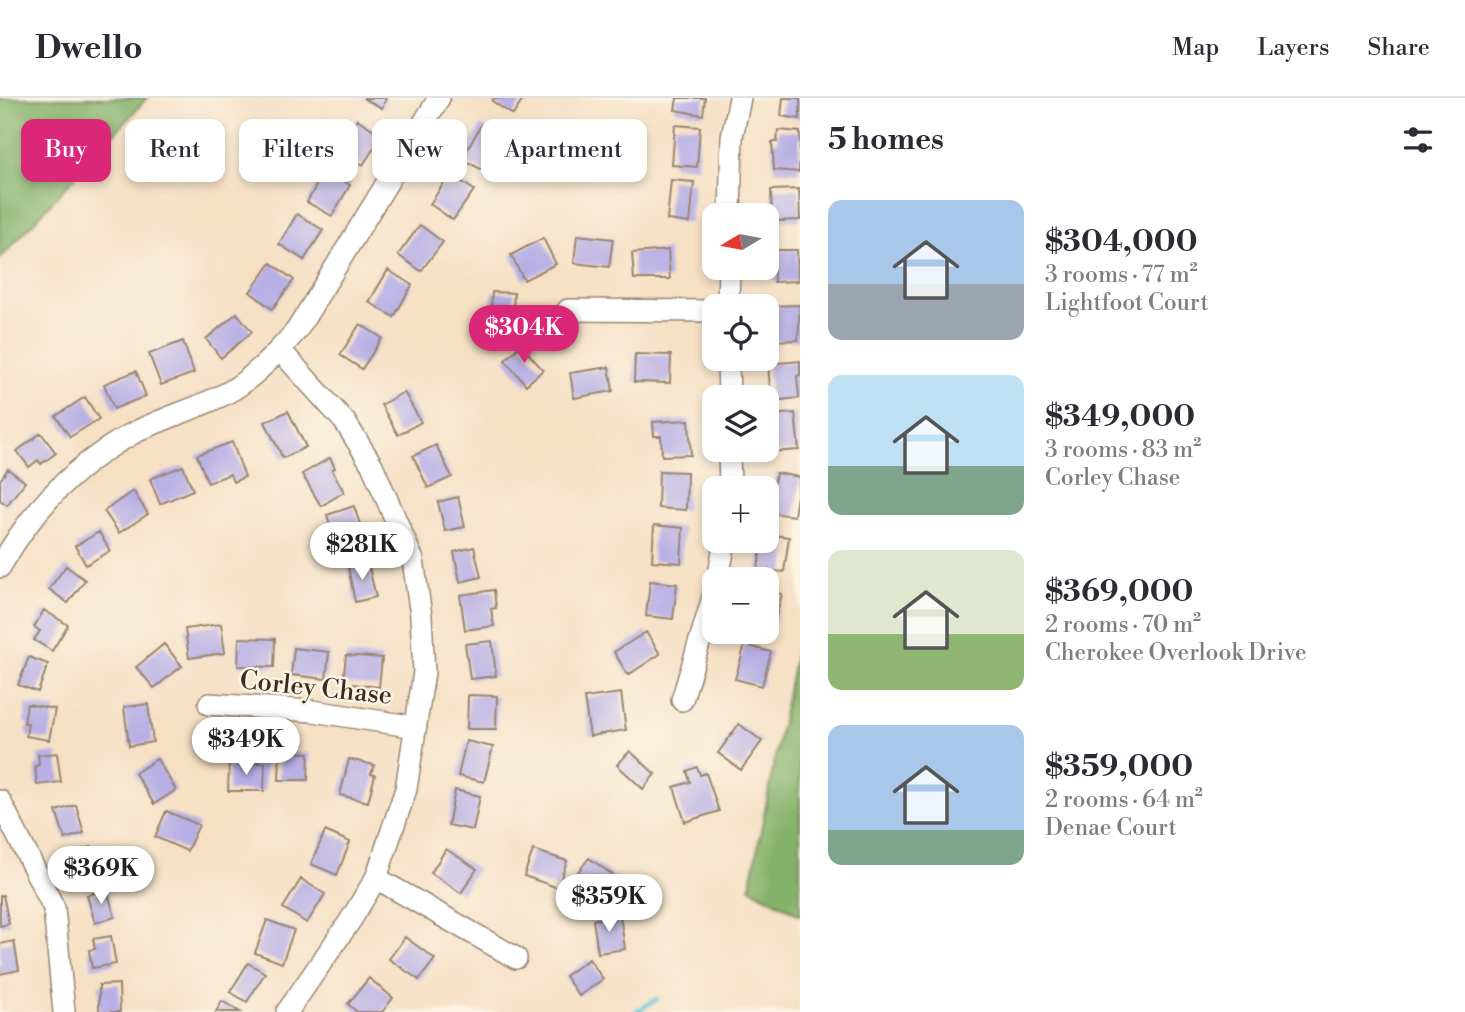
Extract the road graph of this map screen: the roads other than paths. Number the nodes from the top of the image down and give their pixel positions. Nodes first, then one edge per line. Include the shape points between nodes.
1 (439, 98) edge
2 (740, 98) edge
3 (730, 203) edge
4 (568, 310) dead end
5 (702, 311) edge
6 (280, 350) junction
7 (0, 567) edge
8 (702, 634) edge
9 (682, 700) dead end
10 (209, 704) dead end
11 (416, 727) junction
12 (0, 801) edge
13 (376, 878) junction
14 (516, 958) dead end
15 (64, 1012) edge
16 (287, 1012) edge

1 - 6 street via 297,330
2 - 3 street via 732,136
4 - 5 street
6 - 7 street via 234,388 94,456 50,495
6 - 11 street via 345,422 372,465 413,561 424,671
8 - 9 street
10 - 11 street, Corley Chase via 313,711
11 - 13 street via 406,789
12 - 15 street via 54,908
13 - 14 street
13 - 16 street

